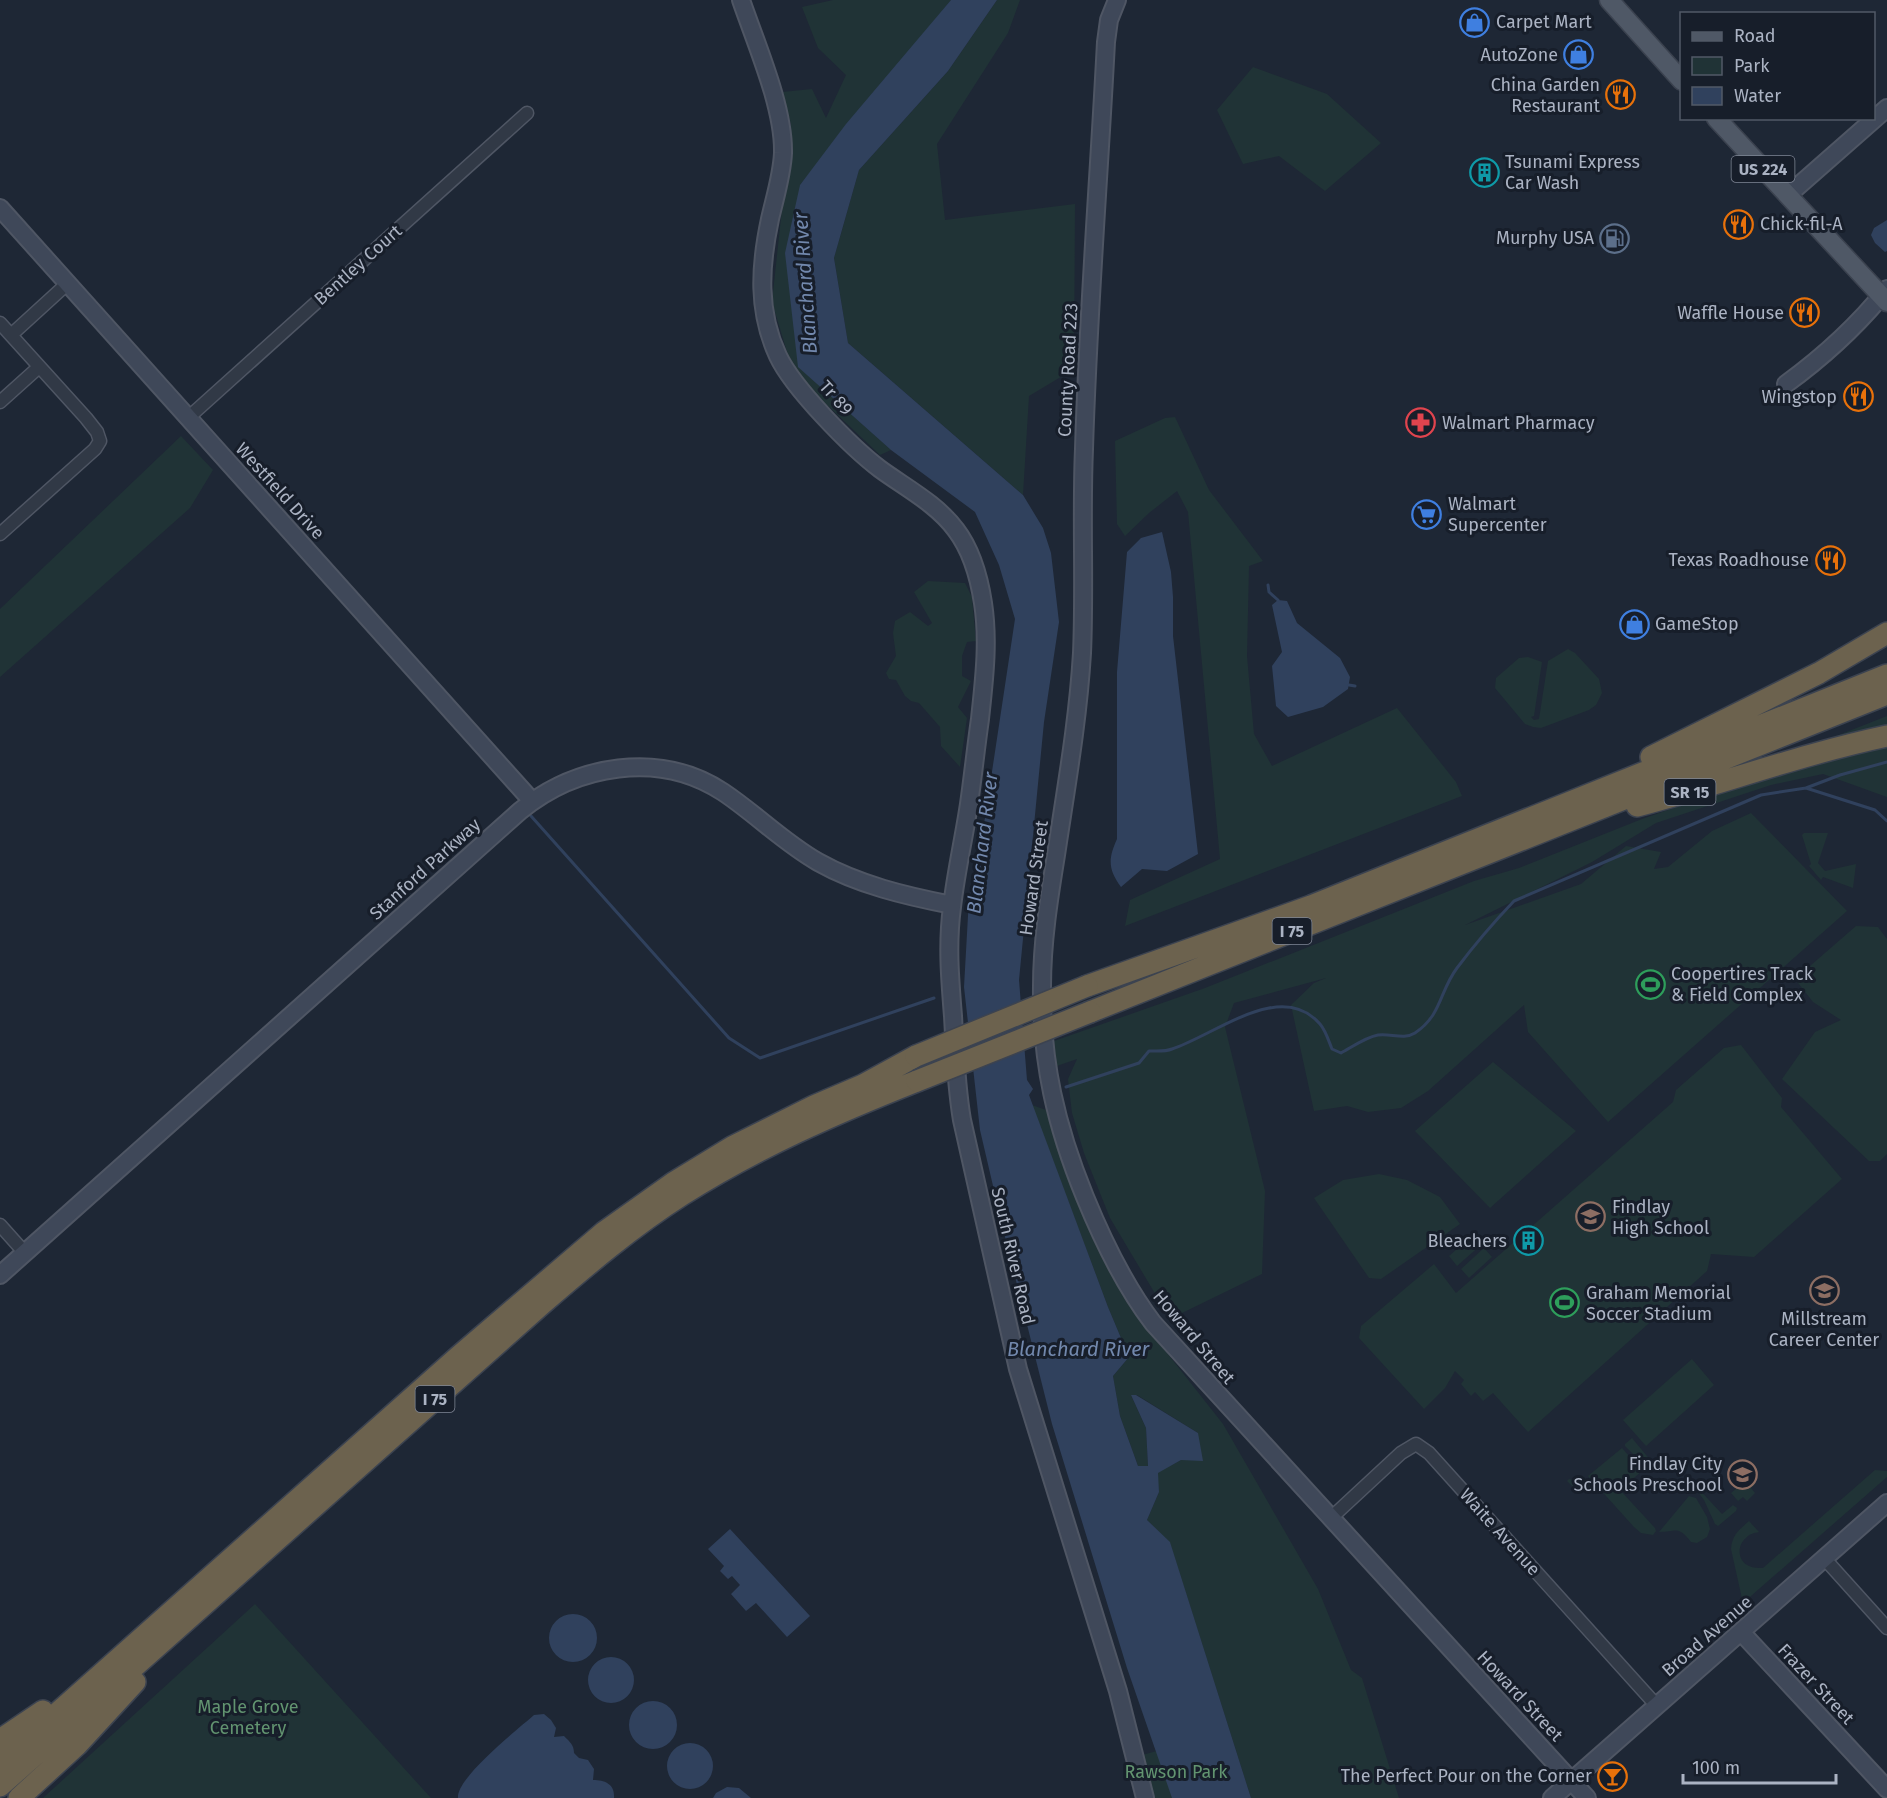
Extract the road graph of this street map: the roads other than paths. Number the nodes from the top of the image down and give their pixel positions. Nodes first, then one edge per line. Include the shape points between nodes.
1 (741, 0) edge
2 (1117, 0) edge
3 (1609, 0) edge
4 (1680, 79) edge
5 (1887, 108) edge
6 (528, 113) dead end
7 (1875, 119) edge
8 (1718, 120) edge
9 (1873, 120) edge
10 (1788, 195) junction
11 (0, 208) edge
12 (68, 283) junction
13 (1885, 296) edge
14 (0, 323) edge
15 (11, 335) junction
16 (39, 367) junction
17 (1786, 384) dead end
18 (0, 402) edge
19 (189, 417) junction
20 (0, 534) edge
21 (1887, 633) edge
22 (1887, 675) edge
23 (1887, 694) edge
24 (1887, 736) edge
25 (1072, 744) joint
26 (972, 780) joint
27 (532, 801) junction
28 (1541, 814) junction
29 (1494, 850) junction
30 (952, 905) junction
31 (0, 1225) edge
32 (25, 1253) junction
33 (0, 1275) edge
34 (1887, 1503) edge
35 (1332, 1517) junction
36 (1824, 1558) junction
37 (198, 1611) junction
38 (167, 1616) junction
39 (1887, 1628) edge
40 (1741, 1632) junction
41 (1657, 1706) junction
42 (0, 1740) edge
43 (0, 1764) edge
44 (1572, 1781) junction
45 (0, 1786) edge
46 (1887, 1789) edge
47 (19, 1798) edge
48 (1145, 1798) edge
49 (1552, 1798) edge
50 (1587, 1798) edge

1 - 26 street, Tr 89 via 782,130 780,176 761,281 765,320 780,360 807,396 861,453 946,518 974,561 983,601 986,649
2 - 25 street, County Road 223 via 1106,42 1084,449 1082,652
3 - 4 main road
5 - 7 street
6 - 19 street, Bentley Court
8 - 10 main road, US 224
9 - 10 street
10 - 13 main road, US 224
11 - 12 street, Westfield Drive
12 - 15 street
12 - 19 street, Westfield Drive
13 - 17 street
14 - 15 street
15 - 16 street
16 - 18 street
16 - 20 street via 100,438 95,449
19 - 27 street, Westfield Drive
21 - 28 highway, SR 15 via 1819,673
22 - 28 highway, I 75
23 - 29 highway, I 75
24 - 29 highway, SR 15 via 1832,748 1610,813 1544,839
25 - 35 street, Howard Street via 1047,908 1041,986 1047,1064 1060,1131 1093,1219 1124,1280 1149,1318
26 - 30 street, South River Road
27 - 30 street, Stanford Parkway via 558,785 603,770 641,767 680,773 723,792 783,840 820,863 886,890
27 - 32 street, Stanford Parkway
28 - 38 highway, I 75, bridge via 1311,906 1087,986 916,1056 732,1147 623,1218 563,1266
29 - 37 highway, I 75, bridge via 824,1119 706,1180 642,1223 542,1304
30 - 48 street, South River Road via 949,976 962,1120 1018,1369 1118,1691
31 - 32 street
32 - 33 street, Stanford Parkway
34 - 36 street, Broad Avenue
35 - 41 street, Waite Avenue via 1401,1453 1416,1444 1429,1453
35 - 44 street, Howard Street
36 - 39 street
36 - 40 street, Broad Avenue
37 - 45 highway, I 75
37 - 47 highway via 77,1745
38 - 42 highway via 127,1644 69,1694
38 - 43 highway, I 75
40 - 41 street, Broad Avenue
40 - 46 street, Frazer Street
41 - 44 street, Broad Avenue
44 - 49 street, Broad Avenue
44 - 50 street, Howard Street

